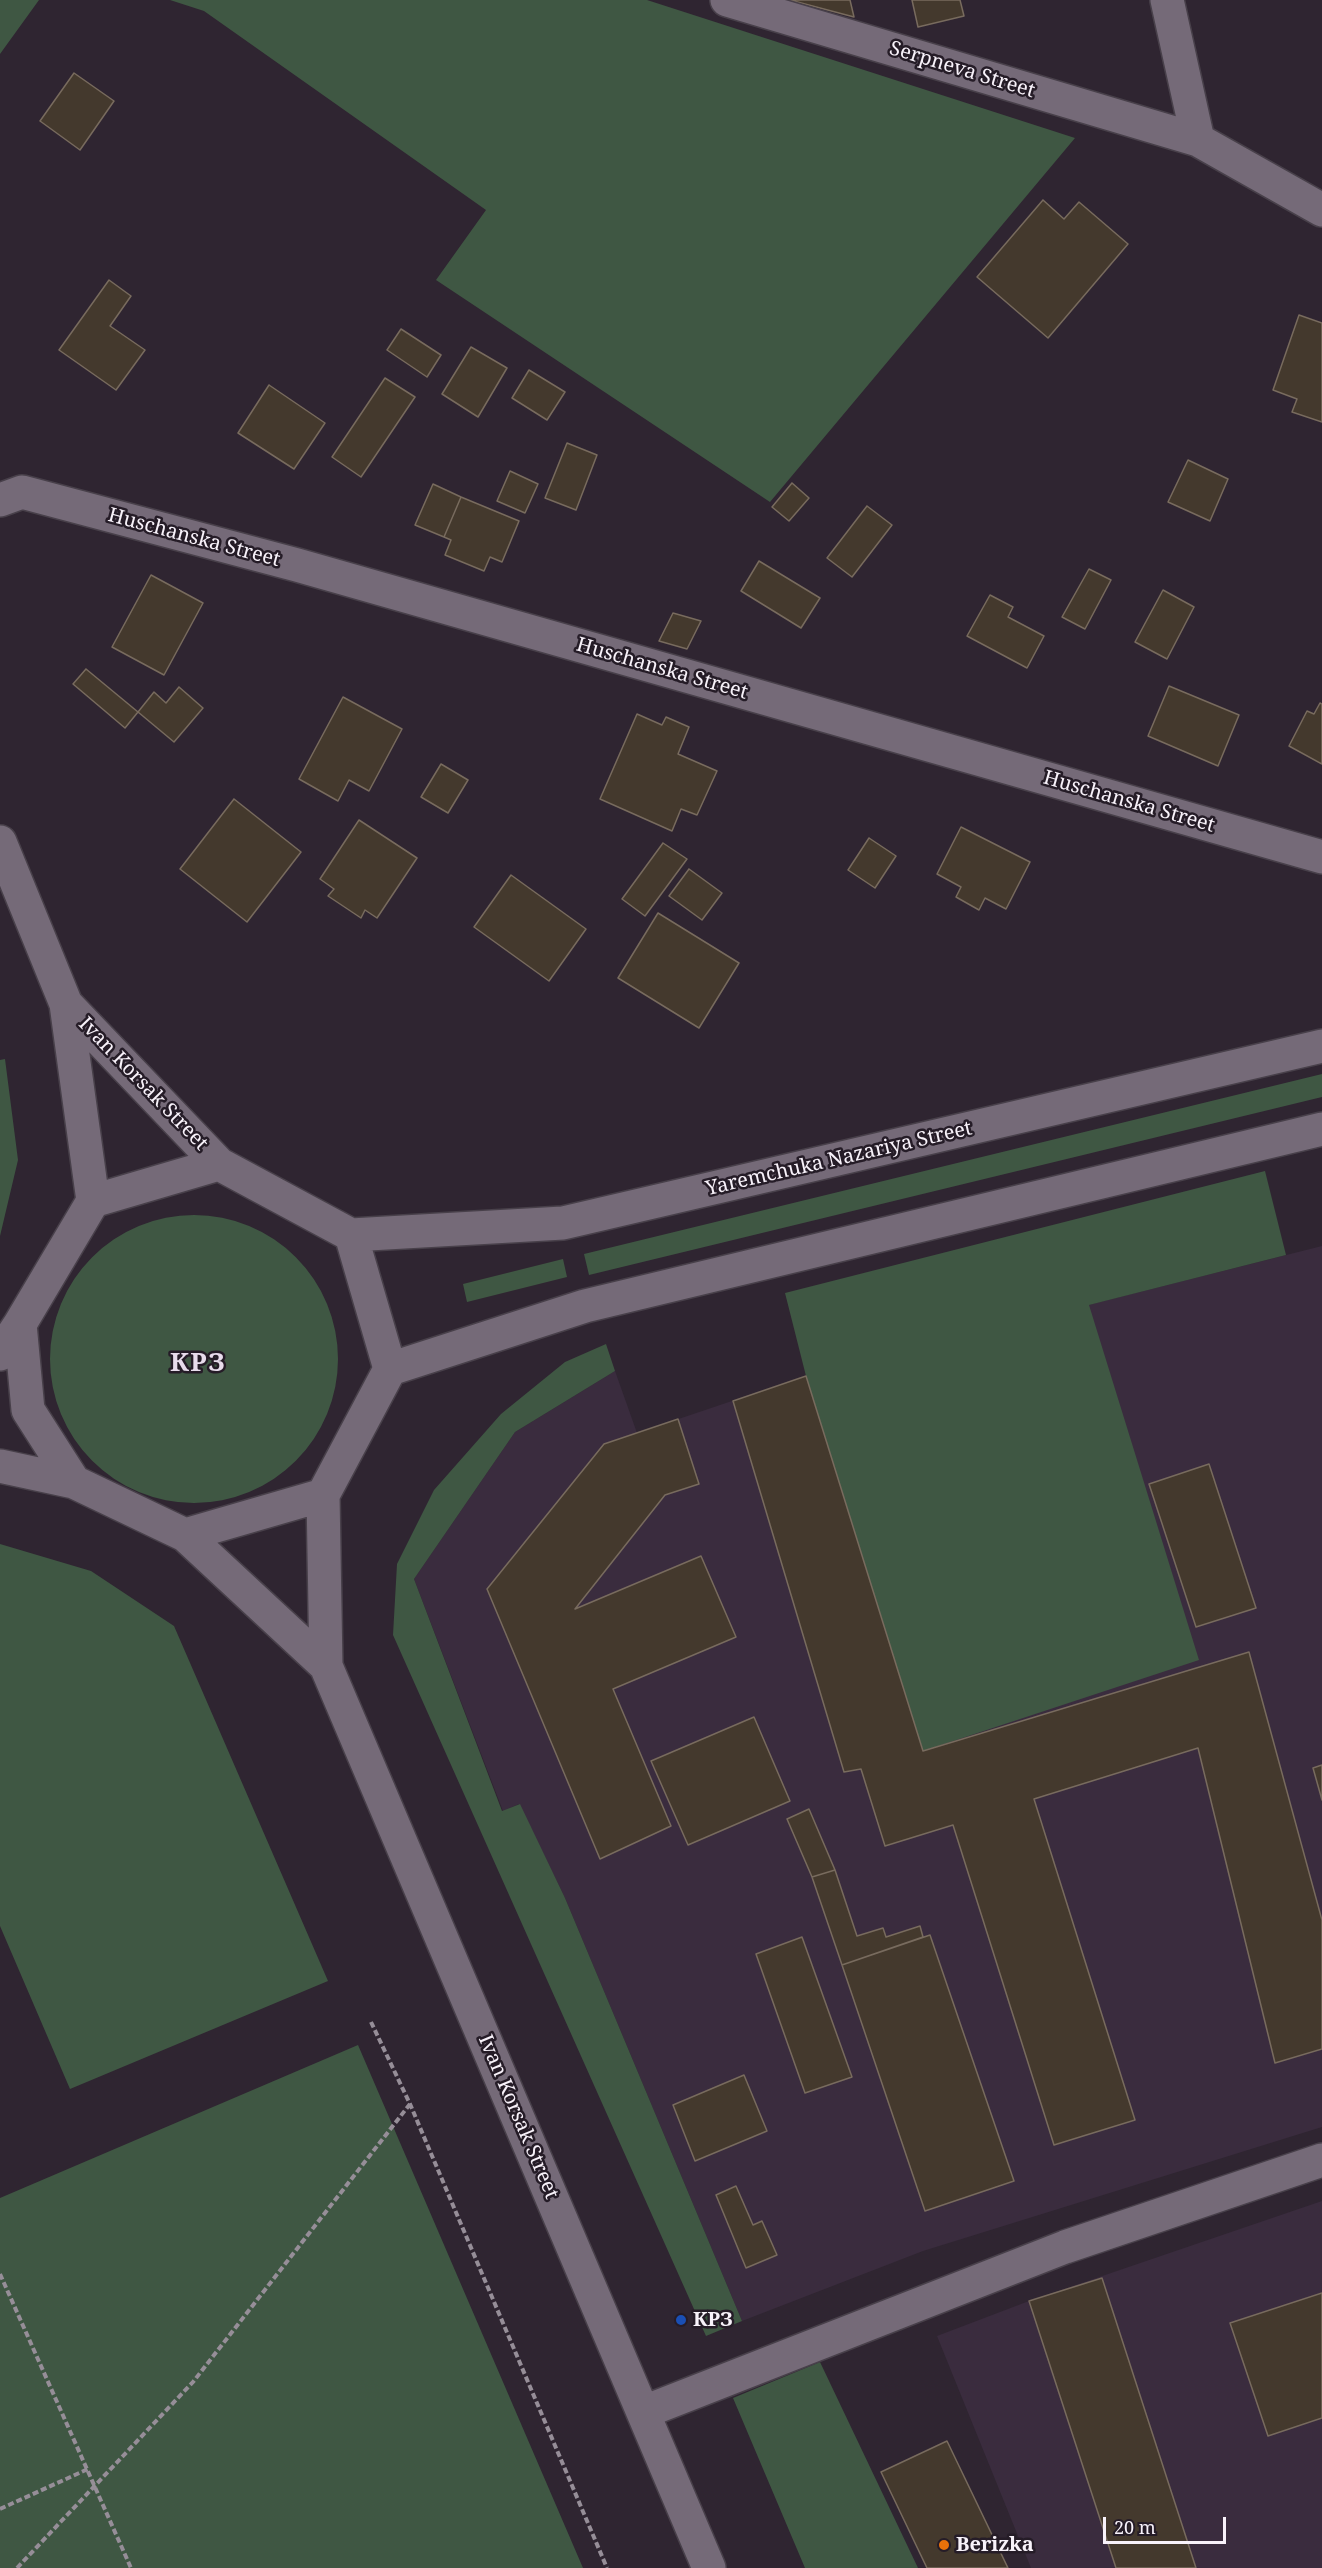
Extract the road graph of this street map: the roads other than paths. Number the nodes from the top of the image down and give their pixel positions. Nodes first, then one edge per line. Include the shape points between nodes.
1 (727, 0) edge
2 (1167, 0) edge
3 (1198, 140) junction
4 (1322, 210) edge
5 (0, 500) edge
6 (0, 842) edge
7 (1322, 857) edge
8 (66, 1004) junction
9 (1322, 1046) edge
10 (1322, 1129) edge
11 (219, 1164) junction
12 (93, 1201) junction
13 (351, 1235) junction
14 (20, 1324) junction
15 (0, 1354) edge
16 (390, 1369) junction
17 (0, 1466) edge
18 (74, 1482) junction
19 (323, 1494) junction
20 (185, 1535) junction
21 (326, 1666) junction
22 (1322, 2160) edge
23 (644, 2412) junction
24 (709, 2568) edge

1 - 3 street, Serpneva Street
2 - 3 street
3 - 4 street, Serpneva Street
5 - 7 street, Huschanska Street via 22,492 297,565
6 - 8 street, Ivan Korsak Street
8 - 11 street, Ivan Korsak Street
8 - 12 street, Ivan Korsak Street
9 - 13 street, Yaremchuka Nazariya Street via 563,1223
10 - 16 street via 585,1306
11 - 12 street
11 - 13 street, Ivan Korsak Street
12 - 14 street
13 - 16 street
14 - 15 street
14 - 18 street via 28,1410
16 - 19 street
17 - 18 street
18 - 20 street
19 - 20 street
19 - 21 street
20 - 21 street
21 - 23 street, Ivan Korsak Street
22 - 23 street via 1065,2247
23 - 24 street, Ivan Korsak Street

